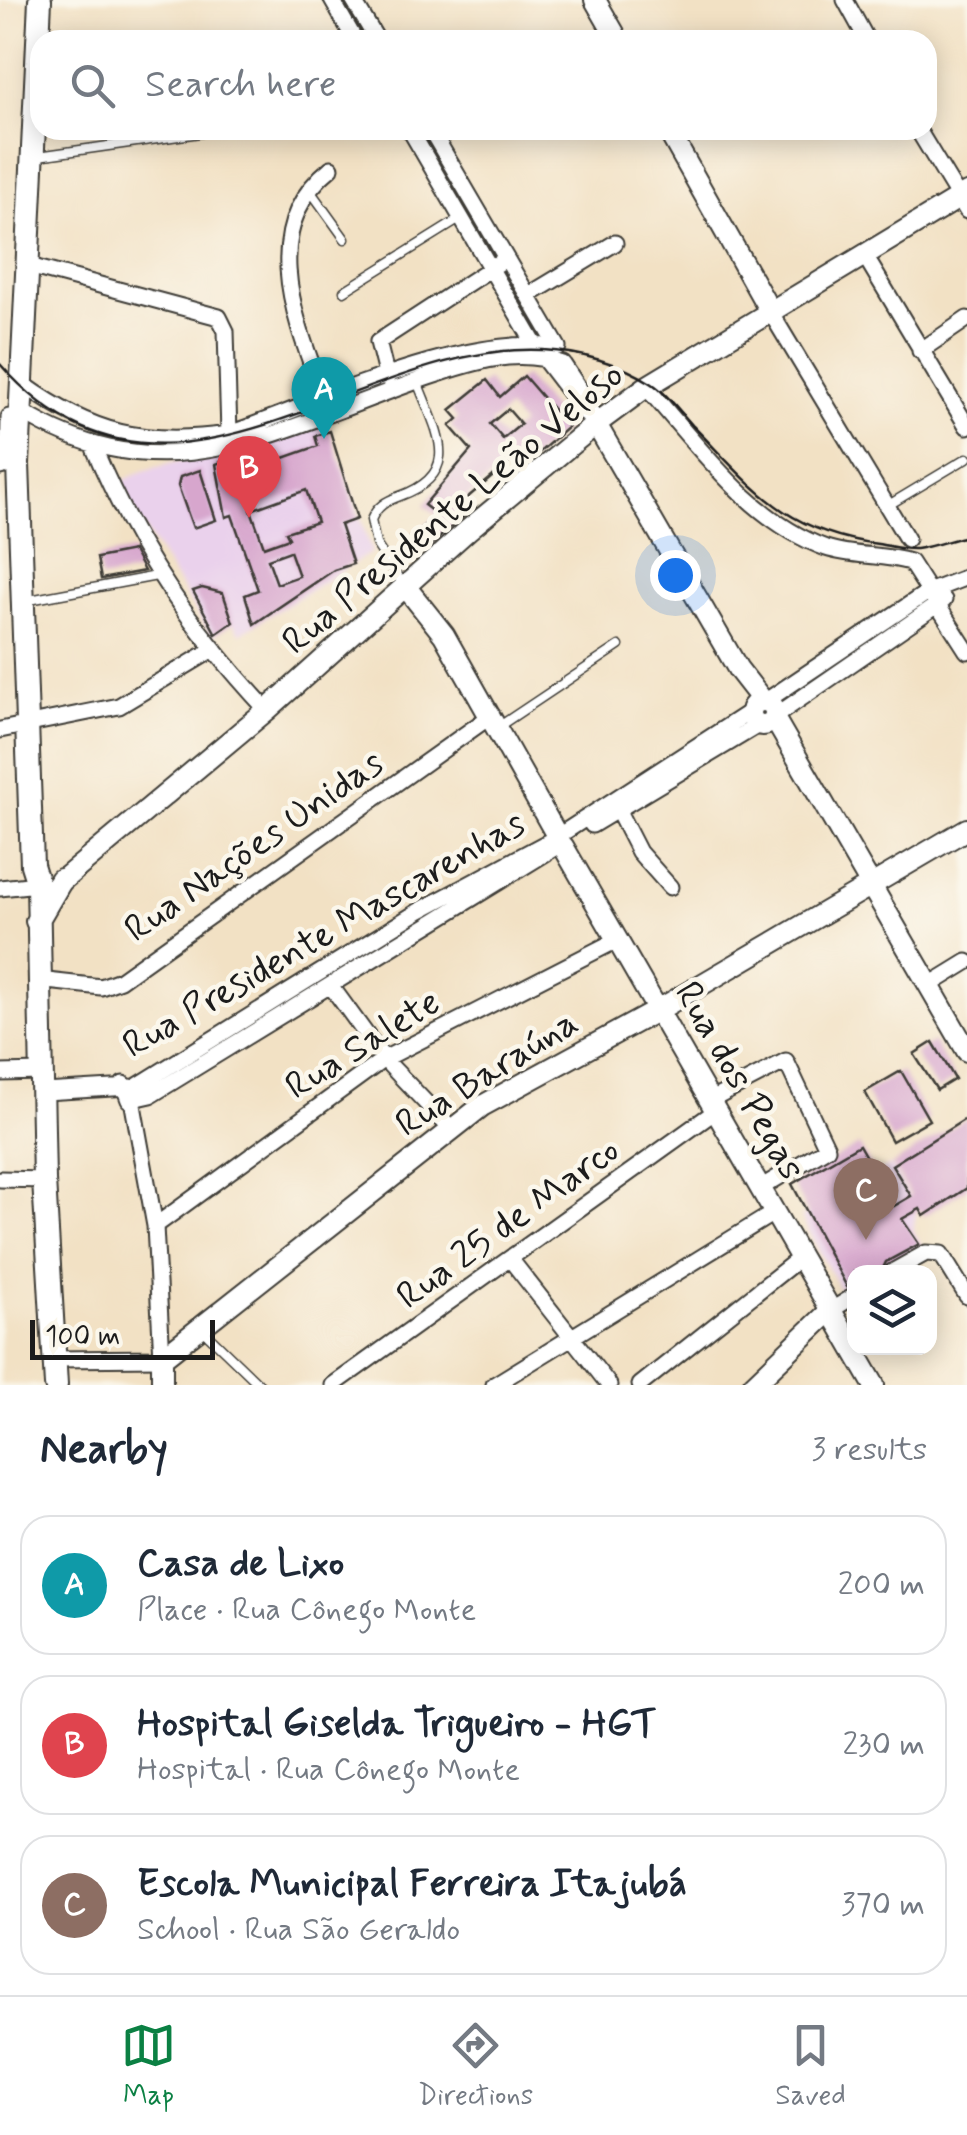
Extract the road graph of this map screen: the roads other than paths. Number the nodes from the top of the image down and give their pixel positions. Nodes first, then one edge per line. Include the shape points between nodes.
1 (40, 0) edge
2 (332, 0) edge
3 (353, 0) edge
4 (595, 0) edge
5 (845, 0) edge
6 (40, 30) edge
7 (349, 30) edge
8 (371, 30) edge
9 (612, 30) edge
10 (862, 30) edge
11 (35, 140) edge
12 (152, 140) edge
13 (418, 140) edge
14 (435, 140) edge
15 (674, 140) edge
16 (924, 140) edge
17 (34, 157) junction
18 (331, 168) dead end
19 (309, 189) junction
20 (461, 198) junction
21 (964, 201) edge
22 (464, 217) junction
23 (345, 239) dead end
24 (615, 243) dead end
25 (864, 256) junction
26 (507, 258) junction
27 (30, 266) junction
28 (491, 268) junction
29 (344, 292) dead end
30 (529, 296) junction
31 (771, 313) junction
32 (967, 319) edge
33 (534, 343) junction
34 (920, 352) junction
35 (544, 359) junction
36 (387, 378) junction
37 (417, 381) junction
38 (23, 384) junction
39 (646, 387) junction
40 (325, 401) junction
41 (15, 414) junction
42 (596, 424) junction
43 (967, 426) edge
44 (229, 434) junction
45 (94, 448) junction
46 (967, 458) edge
47 (0, 468) edge
48 (887, 506) junction
49 (907, 539) dead end
50 (157, 576) junction
51 (961, 580) edge
52 (404, 586) junction
53 (928, 592) junction
54 (20, 602) junction
55 (940, 605) junction
56 (619, 646) dead end
57 (212, 650) junction
58 (967, 651) edge
59 (267, 710) junction
60 (763, 713) junction
61 (495, 721) junction
62 (26, 728) junction
63 (0, 730) edge
64 (618, 811) junction
65 (967, 829) edge
66 (563, 839) junction
67 (670, 887) dead end
68 (0, 888) edge
69 (870, 889) junction
70 (42, 892) junction
71 (619, 938) junction
72 (967, 962) edge
73 (38, 980) junction
74 (331, 986) junction
75 (928, 986) junction
76 (660, 1009) junction
77 (967, 1051) edge
78 (384, 1059) junction
79 (0, 1073) edge
80 (43, 1082) junction
81 (128, 1090) junction
82 (714, 1105) junction
83 (451, 1128) junction
84 (0, 1178) edge
85 (44, 1180) junction
86 (762, 1187) junction
87 (776, 1212) junction
88 (154, 1226) junction
89 (801, 1257) junction
90 (512, 1260) junction
91 (905, 1265) edge
92 (967, 1296) edge
93 (847, 1300) edge
94 (830, 1311) junction
95 (202, 1329) junction
96 (571, 1337) junction
97 (162, 1358) junction
98 (53, 1359) junction
99 (56, 1385) edge
100 (162, 1385) edge
101 (260, 1385) edge
102 (333, 1385) edge
103 (494, 1385) edge
104 (608, 1385) edge
105 (640, 1385) edge
106 (753, 1385) edge
107 (874, 1385) edge

1 - 6 main road
2 - 7 street
3 - 8 street
4 - 9 main road
5 - 10 street
11 - 17 main road
12 - 17 lane
13 - 20 street
14 - 20 street
15 - 31 main road
16 - 21 street
17 - 27 main road
18 - 19 street
19 - 23 lane
19 - 40 street via 290,236 288,286
20 - 22 street
20 - 26 street
21 - 25 main road, Rua Presidente Leão Veloso
22 - 28 street
22 - 29 lane
24 - 30 street
25 - 31 main road, Rua Presidente Leão Veloso
25 - 34 street
26 - 28 street
26 - 30 street
27 - 38 main road
27 - 44 street via 219,317 226,340
28 - 33 street
28 - 36 street via 378,342
30 - 33 street via 558,346
31 - 39 main road, Rua Presidente Leão Veloso
31 - 48 street
32 - 34 street
33 - 36 street via 472,351
34 - 43 street
35 - 37 street via 479,359
35 - 42 street
35 - 42 street via 563,364
36 - 40 street
37 - 45 street via 214,450 154,455
37 - 52 lane via 442,466 431,480 380,506 371,520 376,544
38 - 41 main road
38 - 44 street via 75,420 105,430 154,439
39 - 42 main road, Rua Presidente Leão Veloso
39 - 53 street via 776,522 826,548 904,560 916,567
40 - 44 street
41 - 45 street
41 - 47 street via 8,465
41 - 54 main road
42 - 52 main road, Rua Presidente Leão Veloso
42 - 60 main road
45 - 50 street
46 - 48 lane
48 - 49 street
50 - 54 lane
50 - 57 street
51 - 53 street, Rua Presidente Mascarenhas
51 - 55 street, Rua Presidente Mascarenhas
52 - 59 main road, Rua Presidente Leão Veloso
52 - 61 main road, Rua dos Pegas via 444,635
53 - 55 street
53 - 60 street, Rua Presidente Mascarenhas
54 - 62 main road
55 - 58 street
55 - 60 street, Rua Presidente Mascarenhas
56 - 61 lane
57 - 59 street
57 - 62 street via 119,706
59 - 70 main road, Rua Presidente Leão Veloso
60 - 64 street, Rua Presidente Mascarenhas
60 - 66 street, Rua Presidente Mascarenhas
60 - 69 main road
61 - 66 main road, Rua dos Pegas
61 - 73 street, Rua Nações Unidas via 120,980 101,987
62 - 63 street
62 - 70 main road via 32,864
64 - 66 street, Rua Presidente Mascarenhas
64 - 67 street via 639,852
65 - 69 main road, Rua Baraúna
66 - 71 main road, Rua dos Pegas
66 - 74 street, Rua Presidente Mascarenhas
66 - 81 street, Rua Presidente Mascarenhas via 419,911
68 - 70 street
69 - 75 main road
69 - 76 main road, Rua Baraúna
70 - 73 main road
71 - 76 main road, Rua dos Pegas
71 - 78 street, Rua Salete
72 - 75 street
73 - 80 main road
74 - 78 street
74 - 81 street, Rua Presidente Mascarenhas via 151,1095
75 - 77 main road
76 - 82 main road, Rua dos Pegas
76 - 83 main road, Rua Baraúna via 518,1084
78 - 83 street
78 - 88 street, Rua Salete
79 - 80 street, Rua Presidente Mascarenhas
80 - 81 street, Rua Presidente Mascarenhas
80 - 85 main road
81 - 88 street
82 - 86 main road, Rua dos Pegas
82 - 86 street, Rua 25 de Marco via 786,1061 827,1148
82 - 90 street, Rua 25 de Marco
83 - 95 main road, Rua Baraúna
84 - 85 street
85 - 98 main road
86 - 87 main road, Rua dos Pegas
87 - 89 main road, Rua dos Pegas
87 - 96 street
88 - 97 street
89 - 94 main road, Rua dos Pegas
89 - 105 street
90 - 96 street
90 - 102 street, Rua 25 de Marco
91 - 92 street via 926,1253 941,1254
93 - 94 street
94 - 106 main road
94 - 107 main road, Rua dos Pegas
95 - 97 main road, Rua Baraúna
95 - 101 lane
96 - 103 street
96 - 104 street
97 - 98 street
97 - 100 main road
98 - 99 main road

